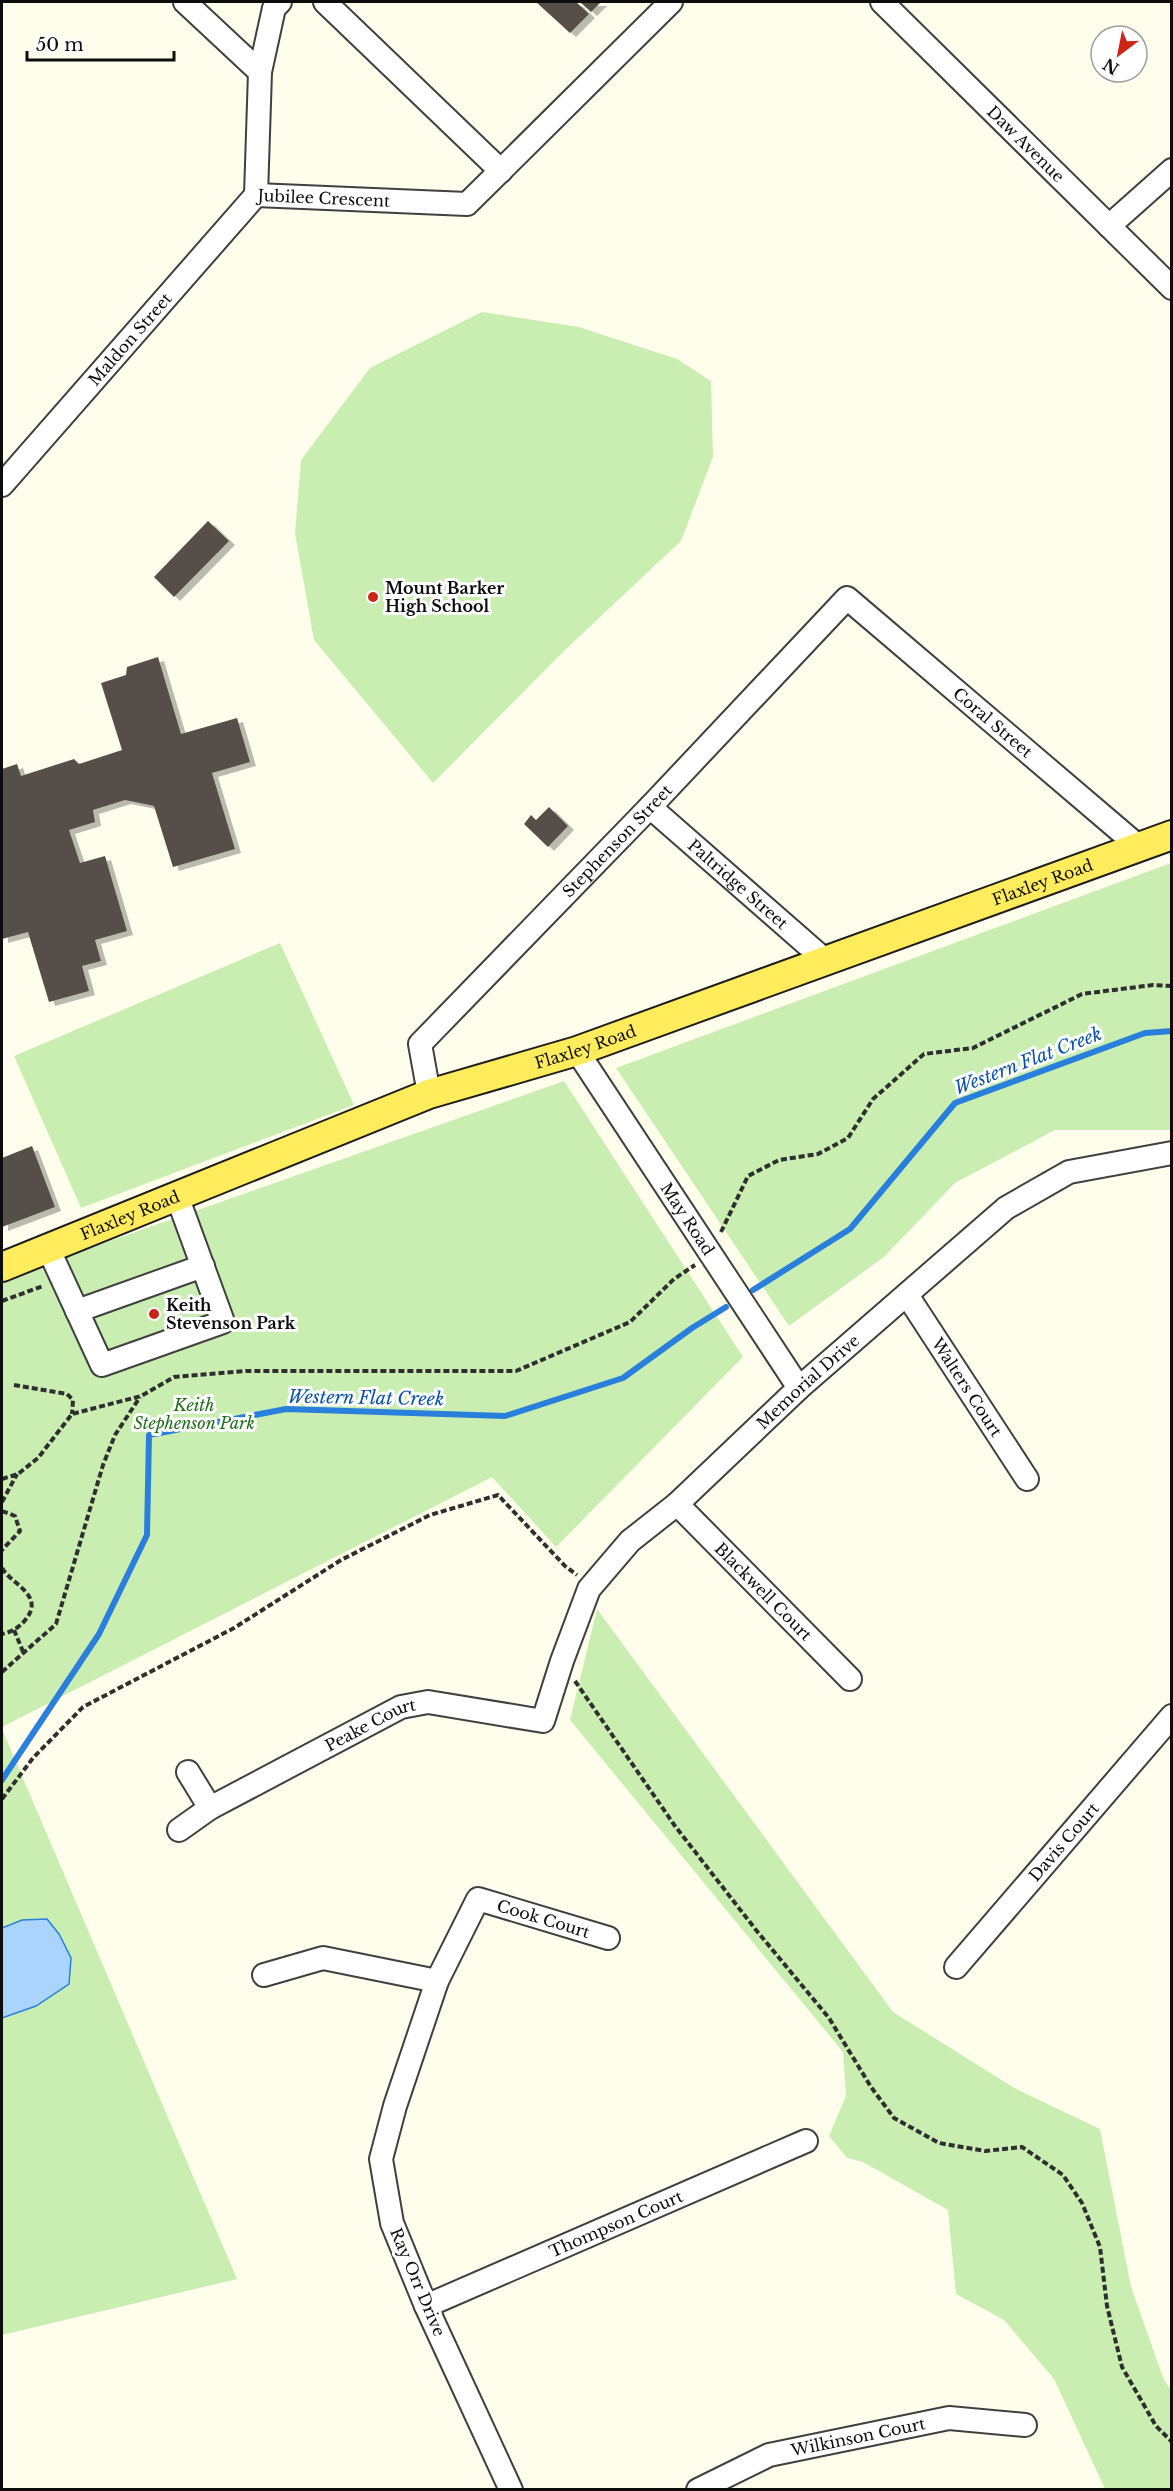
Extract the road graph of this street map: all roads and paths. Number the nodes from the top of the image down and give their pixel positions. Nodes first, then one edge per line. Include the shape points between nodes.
1 (185, 2) edge
2 (280, 2) edge
3 (325, 2) edge
4 (671, 2) edge
5 (882, 2) edge
6 (260, 72) junction
7 (1172, 170) edge
8 (501, 171) junction
9 (256, 195) junction
10 (1109, 226) junction
11 (1172, 288) edge
12 (4, 477) edge
13 (847, 598) joint
14 (650, 807) junction
15 (1172, 835) edge
16 (1138, 846) junction
17 (826, 961) junction
18 (1172, 986) edge
19 (577, 1052) junction
20 (429, 1094) junction
21 (1172, 1153) edge
22 (177, 1196) junction
23 (48, 1248) junction
24 (710, 1254) junction
25 (203, 1266) junction
26 (2, 1267) edge
27 (63, 1280) junction
28 (907, 1295) junction
29 (2, 1301) edge
30 (77, 1311) junction
31 (14, 1385) dead end
32 (799, 1388) junction
33 (141, 1396) junction
34 (72, 1414) junction
35 (18, 1474) junction
36 (2, 1479) edge
37 (1027, 1479) dead end
38 (2, 1502) edge
39 (677, 1504) junction
40 (2, 1511) edge
41 (2, 1550) edge
42 (2, 1568) edge
43 (593, 1585) junction
44 (14, 1630) junction
45 (2, 1634) edge
46 (24, 1654) junction
47 (562, 1661) junction
48 (2, 1672) edge
49 (850, 1679) dead end
50 (1172, 1716) edge
51 (543, 1721) joint
52 (188, 1772) dead end
53 (2, 1798) edge
54 (210, 1808) junction
55 (179, 1830) dead end
56 (478, 1899) joint
57 (608, 1938) dead end
58 (956, 1966) dead end
59 (264, 1975) dead end
60 (437, 1981) junction
61 (806, 2141) dead end
62 (426, 2306) junction
63 (1025, 2425) dead end
64 (1172, 2442) edge
65 (511, 2490) edge
66 (698, 2490) edge

1 - 6 street
2 - 6 street, Jubilee Crescent via 274,8
3 - 8 street
4 - 8 street, Jubilee Crescent
5 - 10 street, Daw Avenue
6 - 9 street, Jubilee Crescent
7 - 10 street
8 - 9 street, Jubilee Crescent via 467,204
9 - 12 street, Maldon Street
10 - 11 street, Daw Avenue
13 - 14 street, Stephenson Street
13 - 16 street, Coral Street
14 - 17 street, Paltridge Street
14 - 20 street, Stephenson Street via 420,1044
15 - 16 main road, Flaxley Road
16 - 17 main road, Flaxley Road
17 - 19 main road, Flaxley Road
18 - 24 path via 1082,994 973,1048 924,1054 873,1099 848,1138 818,1154 779,1160 748,1176
19 - 20 main road, Flaxley Road
19 - 24 street, May Road
20 - 22 main road, Flaxley Road
21 - 28 street, Memorial Drive via 1069,1172 1006,1208
22 - 23 main road, Flaxley Road
22 - 25 street
23 - 26 main road, Flaxley Road
23 - 27 street
24 - 32 street, May Road
24 - 33 path via 674,1279 630,1322 516,1371 246,1371 174,1377
25 - 30 street
25 - 30 street via 223,1322 102,1365
27 - 29 path
27 - 30 street
28 - 32 street, Memorial Drive
28 - 37 street, Walters Court
31 - 34 path via 67,1394 73,1400
32 - 39 street, Memorial Drive
33 - 34 path
33 - 46 path via 115,1435 56,1624
34 - 35 path via 38,1458
35 - 36 path
35 - 38 path
39 - 43 street, Memorial Drive via 630,1541
39 - 49 street, Blackwell Court
40 - 41 path via 15,1516 20,1526 18,1535
42 - 44 path via 25,1588 31,1601 29,1614
43 - 47 street, Memorial Drive
43 - 53 path via 565,1566 498,1495 430,1515 341,1560 234,1628 83,1707 33,1758
44 - 45 path
44 - 46 path
46 - 48 path
47 - 51 street, Memorial Drive
47 - 64 path via 675,1826 829,2018 894,2118 939,2143 985,2151 1022,2147 1063,2175 1082,2203 1100,2247 1107,2306 1122,2367 1156,2426
50 - 58 street, Davis Court
51 - 54 street, Peake Court via 428,1702 401,1707
52 - 54 street
54 - 55 street, Peake Court
56 - 57 street, Cook Court
56 - 60 street, Ray Orr Drive
59 - 60 street via 323,1958
60 - 62 street, Ray Orr Drive via 381,2159 392,2223
61 - 62 street, Thompson Court
62 - 65 street, Ray Orr Drive
63 - 66 street, Wilkinson Court via 949,2418 768,2455

